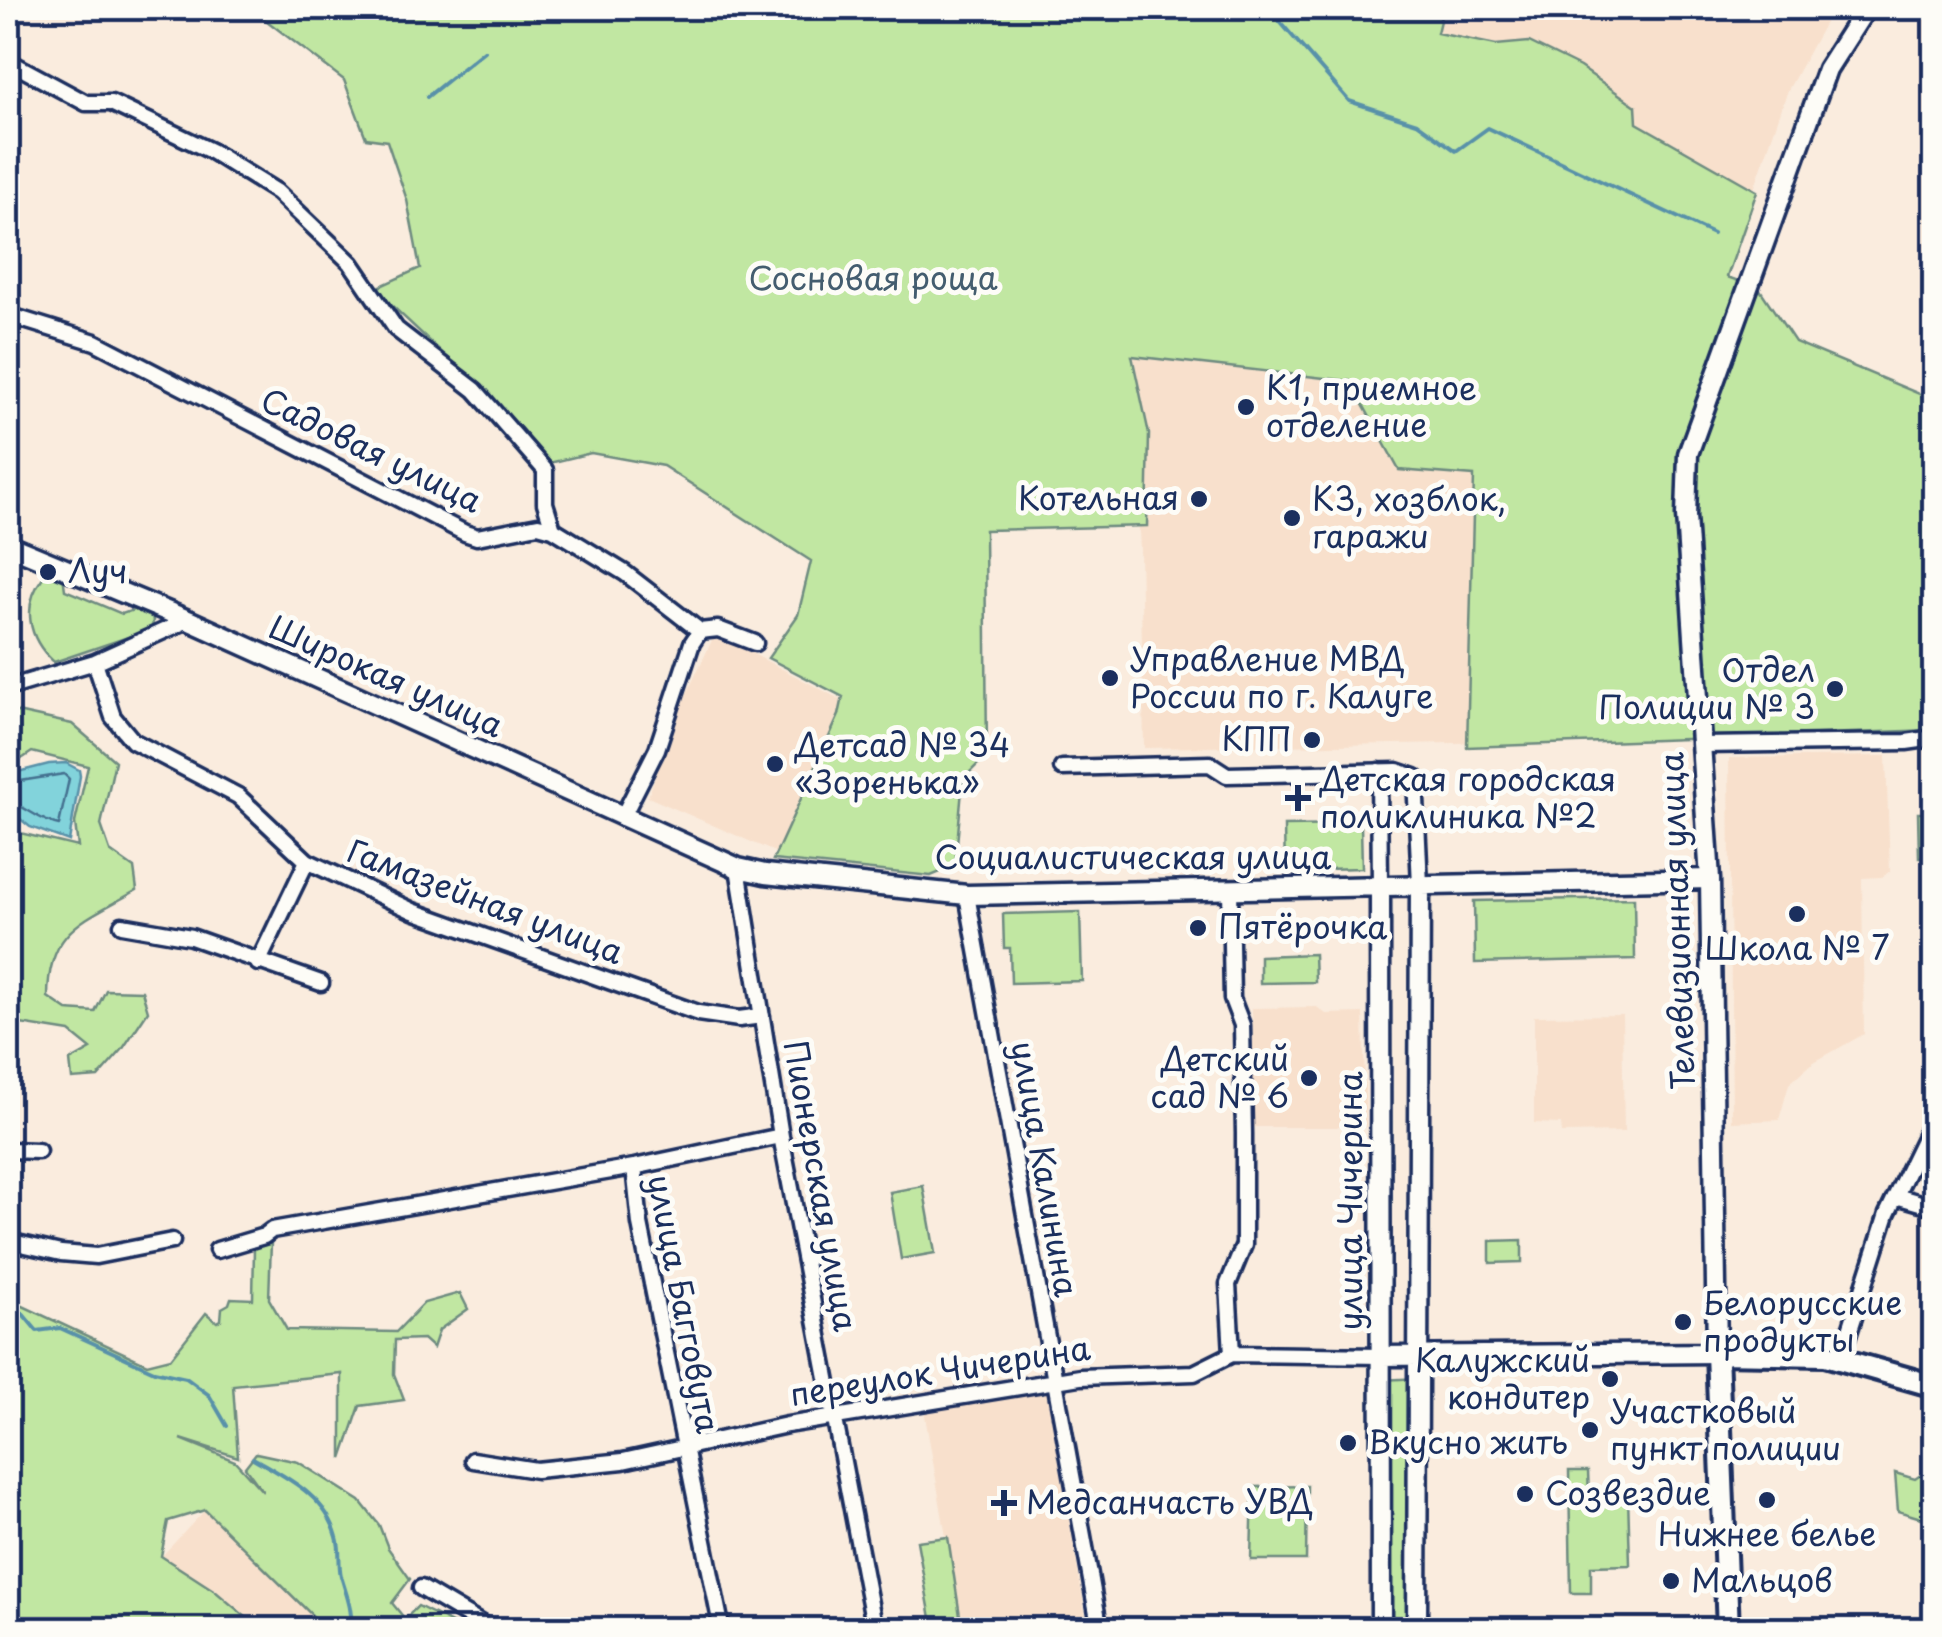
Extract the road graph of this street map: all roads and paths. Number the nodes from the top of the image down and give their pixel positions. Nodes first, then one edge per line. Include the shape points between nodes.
1 (1866, 8) edge
2 (8, 61) edge
3 (8, 315) edge
4 (554, 529) junction
5 (8, 545) edge
6 (188, 620) junction
7 (700, 631) junction
8 (755, 643) dead end
9 (95, 662) junction
10 (8, 688) edge
11 (1934, 738) edge
12 (1702, 745) junction
13 (1062, 768) dead end
14 (1379, 771) junction
15 (622, 818) junction
16 (307, 861) junction
17 (738, 868) junction
18 (1710, 879) junction
19 (1420, 885) junction
20 (1380, 886) junction
21 (1230, 889) junction
22 (967, 896) junction
23 (122, 925) dead end
24 (258, 963) junction
25 (321, 984) dead end
26 (762, 1016) junction
27 (1934, 1117) edge
28 (781, 1136) junction
29 (8, 1150) edge
30 (38, 1151) dead end
31 (634, 1166) junction
32 (1896, 1196) junction
33 (1934, 1207) edge
34 (8, 1241) edge
35 (172, 1242) dead end
36 (217, 1250) dead end
37 (1717, 1353) junction
38 (1232, 1354) junction
39 (1382, 1356) junction
40 (1420, 1356) junction
41 (1841, 1358) junction
42 (1054, 1381) junction
43 (1934, 1386) edge
44 (834, 1418) junction
45 (683, 1448) junction
46 (473, 1460) dead end
47 (421, 1588) dead end
48 (492, 1630) edge
49 (722, 1630) edge
50 (875, 1630) edge
51 (1100, 1630) edge
52 (1381, 1630) edge
53 (1417, 1630) edge
54 (1728, 1630) edge

1 - 12 street, Телевизионная улица via 1827,69 1688,454
2 - 4 street via 86,103 111,103 194,143 276,192 351,262 396,329 475,390 545,470
3 - 4 street, Садовая улица via 94,342 465,533
4 - 7 street
5 - 6 street, Широкая улица
6 - 9 street
6 - 15 street, Широкая улица
7 - 8 street via 718,629
7 - 15 street via 657,749
9 - 10 street
9 - 16 street, Гамазейная улица via 113,716 134,741 238,796
11 - 12 street
12 - 18 street, Телевизионная улица
13 - 14 street via 1210,764 1227,775
14 - 19 street, улица Чичерина via 1415,777
14 - 20 street, улица Чичерина
15 - 17 street, Широкая улица
16 - 24 street
16 - 26 street, Гамазейная улица via 413,911 698,1012
17 - 22 street, Социалистическая улица
17 - 26 street, Пионерская улица
18 - 19 street, Социалистическая улица
18 - 37 street, Телевизионная улица
19 - 20 street, Социалистическая улица
19 - 40 street, улица Чичерина
20 - 21 street, Социалистическая улица
20 - 39 street, улица Чичерина
21 - 22 street, Социалистическая улица
21 - 38 street via 1244,1134 1244,1245 1228,1284
22 - 42 street, улица Калинина
23 - 24 street via 191,937
24 - 25 street
26 - 28 street, Пионерская улица
27 - 32 street
28 - 31 street
28 - 44 street, Пионерская улица
29 - 30 street
31 - 36 street, улица Багговута via 272,1230
31 - 45 street, улица Багговута
32 - 33 street
32 - 41 street
34 - 35 street via 96,1256
37 - 40 street, переулок Чичерина
37 - 41 main road
37 - 54 main road, Телевизионная улица
38 - 39 street, переулок Чичерина
38 - 42 street, переулок Чичерина via 1194,1374
39 - 40 street, переулок Чичерина
39 - 52 street, улица Чичерина
40 - 53 street, улица Чичерина
41 - 43 main road
42 - 44 street, переулок Чичерина
42 - 51 street, улица Калинина
44 - 45 street, переулок Чичерина
44 - 50 street, Пионерская улица
45 - 46 street, переулок Чичерина via 536,1470
45 - 49 street, улица Багговута
47 - 48 street

